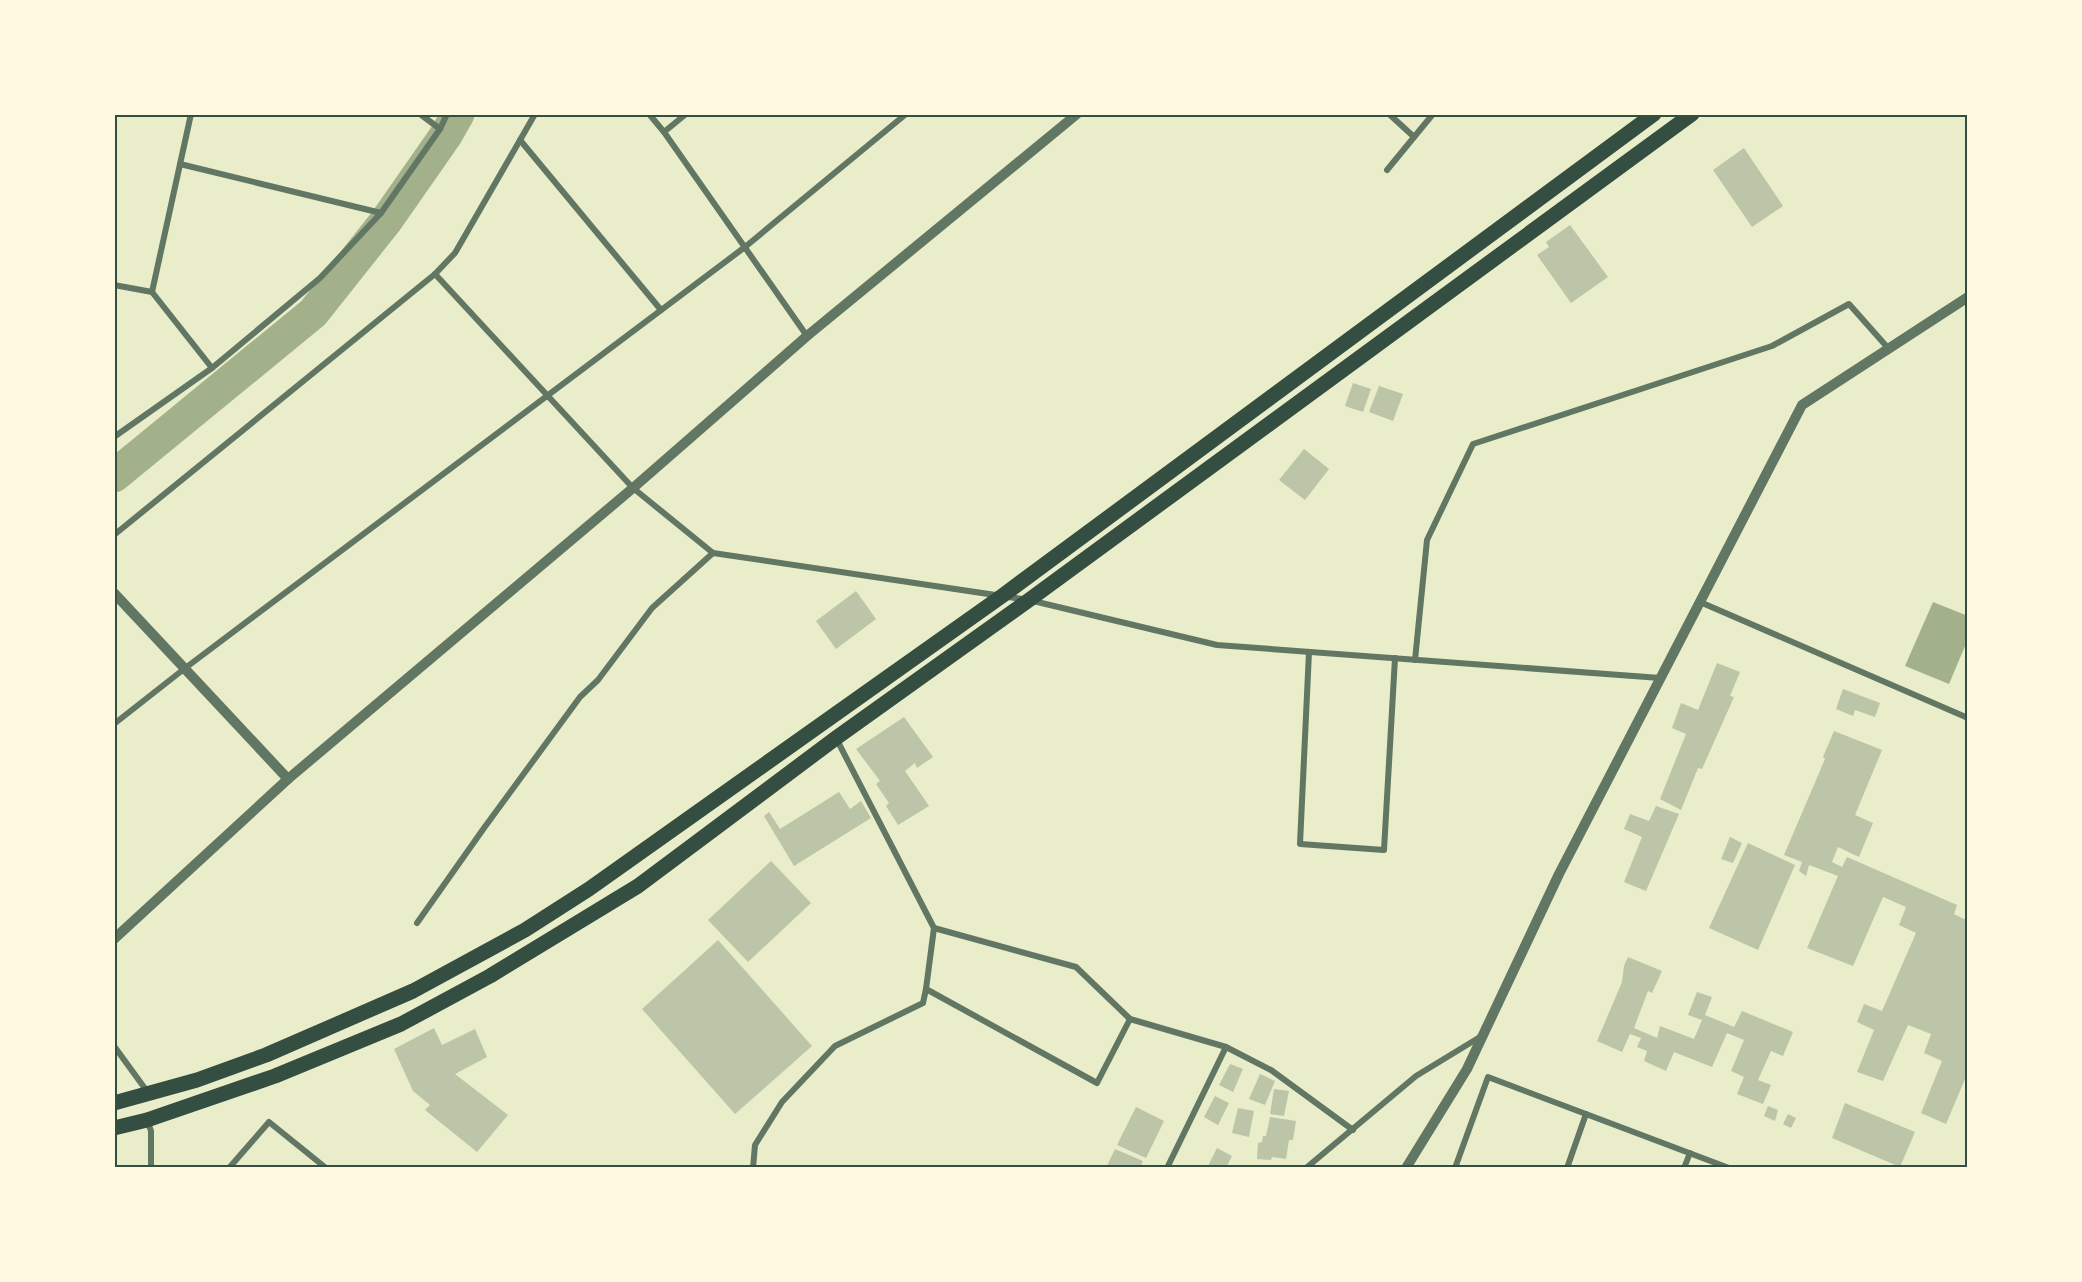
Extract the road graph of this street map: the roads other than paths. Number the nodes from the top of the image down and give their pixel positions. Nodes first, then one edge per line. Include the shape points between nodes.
1 (190, 114) edge
2 (420, 114) edge
3 (447, 114) edge
4 (535, 114) edge
5 (649, 114) edge
6 (686, 114) edge
7 (906, 114) edge
8 (1077, 114) edge
9 (1389, 114) edge
10 (1432, 114) edge
11 (1654, 114) edge
12 (1692, 114) edge
13 (440, 129) junction
14 (664, 132) junction
15 (1413, 136) junction
16 (520, 140) junction
17 (180, 164) junction
18 (1387, 170) dead end
19 (381, 213) junction
20 (745, 247) junction
21 (435, 274) junction
22 (114, 285) edge
23 (152, 292) junction
24 (1968, 297) edge
25 (661, 310) junction
26 (807, 336) junction
27 (1888, 348) junction
28 (212, 368) junction
29 (547, 394) junction
30 (114, 437) edge
31 (633, 488) junction
32 (114, 535) edge
33 (713, 553) junction
34 (114, 593) edge
35 (1002, 596) junction
36 (1029, 600) junction
37 (1700, 602) junction
38 (1309, 652) junction
39 (1395, 658) junction
40 (1415, 660) junction
41 (184, 669) junction
42 (1660, 678) junction
43 (1968, 718) edge
44 (114, 724) edge
45 (836, 738) junction
46 (288, 779) junction
47 (417, 923) dead end
48 (934, 928) junction
49 (114, 939) edge
50 (926, 989) junction
51 (1130, 1019) junction
52 (1483, 1035) junction
53 (114, 1046) edge
54 (1226, 1047) junction
55 (149, 1094) junction
56 (114, 1103) edge
57 (1586, 1114) junction
58 (147, 1120) junction
59 (114, 1128) edge
60 (1353, 1130) junction
61 (1690, 1153) junction
62 (152, 1168) edge
63 (229, 1168) edge
64 (326, 1168) edge
65 (753, 1168) edge
66 (1167, 1168) edge
67 (1306, 1168) edge
68 (1406, 1168) edge
69 (1455, 1168) edge
70 (1567, 1168) edge
71 (1684, 1168) edge
72 (1729, 1168) edge

1 - 17 street
2 - 13 street
3 - 13 street
4 - 16 street
5 - 14 street
6 - 14 street
7 - 20 street
8 - 26 street
9 - 15 street
10 - 15 street
11 - 35 highway
12 - 36 highway
13 - 19 street
14 - 20 street
15 - 18 street
16 - 21 street via 455,253
16 - 25 street
17 - 19 street
17 - 23 street
19 - 28 street via 320,278
20 - 25 street
20 - 26 street
21 - 29 street
21 - 32 street
22 - 23 street
23 - 28 street
24 - 27 street
25 - 29 street
26 - 31 street
27 - 37 street via 1802,405
27 - 40 street via 1849,304 1772,346 1473,444 1427,540
28 - 30 street
29 - 31 street
29 - 41 street
31 - 33 street
31 - 46 street
33 - 35 street
33 - 47 street via 652,608 598,680 580,697
34 - 41 street
35 - 36 street
35 - 55 highway via 589,890 525,930 412,991 276,1051
36 - 38 street via 1217,645
36 - 45 highway
37 - 42 street
37 - 43 street
38 - 39 street
38 - 39 street via 1300,844 1384,850
39 - 40 street
40 - 42 street
41 - 44 street
41 - 46 street
42 - 52 street via 1559,874
45 - 48 street
45 - 58 highway via 638,886 480,982 401,1024 275,1077
46 - 49 street
48 - 50 street
48 - 51 street via 1076,967
50 - 51 street via 1097,1083
50 - 65 street via 923,1003 836,1046 820,1062 782,1102 760,1136
51 - 54 street
52 - 60 street via 1416,1076
52 - 68 street via 1467,1069
53 - 55 street
54 - 60 street via 1271,1070
54 - 66 street
55 - 56 highway
57 - 61 street
57 - 69 street via 1488,1077
57 - 70 street
58 - 59 highway
58 - 62 street
60 - 67 street
61 - 71 street
61 - 72 street
63 - 64 street via 269,1122

